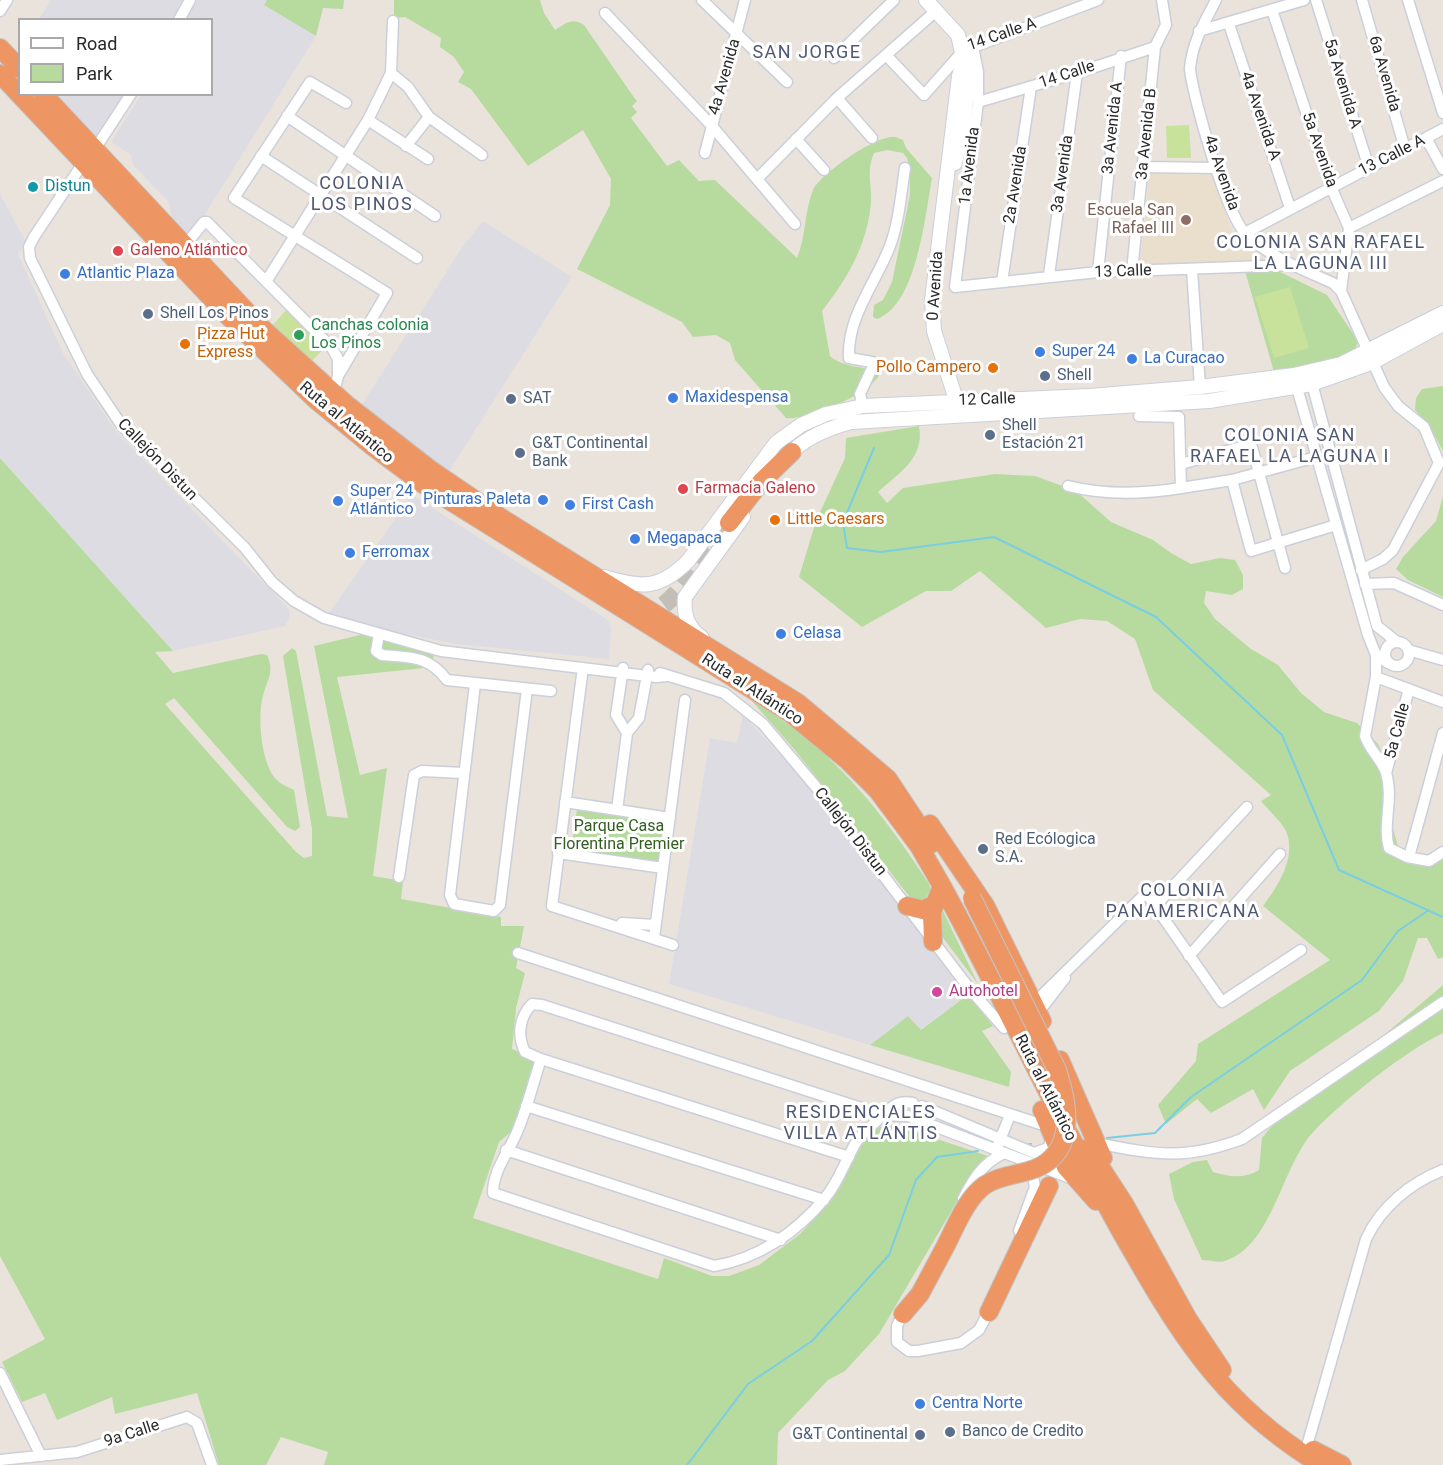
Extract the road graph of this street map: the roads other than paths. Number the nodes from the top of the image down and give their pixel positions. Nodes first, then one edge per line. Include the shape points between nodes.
1 (7, 0) edge
2 (190, 0) edge
3 (702, 0) edge
4 (745, 0) edge
5 (894, 0) edge
6 (1098, 0) edge
7 (1162, 0) edge
8 (1216, 0) edge
9 (1304, 0) edge
10 (1316, 0) edge
11 (1362, 0) edge
12 (1408, 0) edge
13 (931, 5) edge
14 (1272, 10) junction
15 (0, 11) edge
16 (606, 13) dead end
17 (180, 18) edge
18 (393, 21) dead end
19 (1229, 24) junction
20 (1199, 31) junction
21 (738, 33) junction
22 (1155, 47) junction
23 (0, 48) edge
24 (966, 54) junction
25 (886, 55) junction
26 (1121, 56) junction
27 (834, 58) dead end
28 (18, 67) edge
29 (391, 73) junction
30 (1077, 73) junction
31 (0, 74) edge
32 (787, 82) dead end
33 (1031, 87) junction
34 (18, 91) edge
35 (24, 96) edge
36 (44, 96) edge
37 (130, 96) edge
38 (837, 98) junction
39 (978, 102) junction
40 (346, 103) dead end
41 (1443, 113) edge
42 (287, 116) junction
43 (429, 117) junction
44 (368, 120) junction
45 (711, 125) junction
46 (1443, 129) edge
47 (872, 138) dead end
48 (1426, 138) junction
49 (796, 139) junction
50 (406, 146) junction
51 (1405, 149) junction
52 (705, 153) dead end
53 (482, 155) dead end
54 (89, 156) junction
55 (261, 156) junction
56 (344, 156) junction
57 (428, 159) dead end
58 (1144, 167) junction
59 (905, 168) dead end
60 (1216, 168) junction
61 (1369, 168) junction
62 (1443, 169) edge
63 (824, 170) dead end
64 (758, 178) junction
65 (1443, 181) edge
66 (1331, 187) junction
67 (320, 196) junction
68 (1290, 208) junction
69 (435, 216) dead end
70 (795, 224) dead end
71 (1349, 228) junction
72 (1245, 233) junction
73 (296, 236) junction
74 (186, 244) junction
75 (417, 258) dead end
76 (1294, 265) junction
77 (1192, 270) junction
78 (1132, 271) junction
79 (1098, 272) junction
80 (1049, 275) junction
81 (267, 280) junction
82 (1002, 282) junction
83 (954, 285) joint
84 (1341, 291) junction
85 (1443, 313) edge
86 (1443, 324) edge
87 (1369, 357) junction
88 (1311, 378) junction
89 (1295, 381) junction
90 (1200, 387) junction
91 (958, 401) junction
92 (863, 406) junction
93 (959, 415) junction
94 (1139, 416) dead end
95 (788, 444) junction
96 (1316, 457) junction
97 (1181, 464) junction
98 (1259, 473) junction
99 (1232, 480) junction
100 (423, 484) junction
101 (1068, 486) dead end
102 (1181, 488) junction
103 (729, 523) tunnel mouth
104 (1336, 525) junction
105 (1280, 541) junction
106 (510, 549) dead end
107 (1285, 568) dead end
108 (1361, 570) junction
109 (594, 574) junction
110 (1365, 584) junction
111 (1443, 605) edge
112 (379, 634) junction
113 (1397, 642) junction
114 (1408, 650) junction
115 (1376, 655) junction
116 (1443, 660) edge
117 (733, 661) junction
118 (1388, 663) junction
119 (623, 669) junction
120 (648, 673) junction
121 (582, 675) dead end
122 (1376, 677) junction
123 (474, 684) junction
124 (527, 689) junction
125 (1409, 689) junction
126 (551, 691) dead end
127 (685, 700) dead end
128 (1443, 702) edge
129 (627, 733) junction
130 (1443, 733) edge
131 (463, 773) junction
132 (1386, 773) junction
133 (888, 779) junction
134 (565, 802) junction
135 (1246, 807) dead end
136 (616, 810) junction
137 (670, 818) junction
138 (1443, 852) edge
139 (558, 853) junction
140 (1280, 854) dead end
141 (1409, 857) junction
142 (663, 868) junction
143 (399, 877) dead end
144 (967, 877) junction
145 (942, 886) junction
146 (935, 904) junction
147 (1156, 905) junction
148 (907, 906) junction
149 (956, 912) junction
150 (600, 921) junction
151 (655, 926) junction
152 (654, 938) junction
153 (933, 942) junction
154 (674, 945) dead end
155 (1301, 950) dead end
156 (518, 953) dead end
157 (1189, 956) junction
158 (1443, 1002) edge
159 (1036, 1008) junction
160 (1004, 1028) junction
161 (541, 1059) junction
162 (915, 1104) junction
163 (526, 1107) junction
164 (884, 1115) junction
165 (1010, 1115) junction
166 (908, 1116) junction
167 (1046, 1130) junction
168 (1001, 1139) junction
169 (1101, 1144) dead end
170 (506, 1150) junction
171 (1000, 1152) junction
172 (849, 1157) junction
173 (1026, 1161) junction
174 (1443, 1170) edge
175 (1054, 1179) junction
176 (1079, 1183) junction
177 (1101, 1185) dead end
178 (1032, 1195) junction
179 (824, 1200) junction
180 (1125, 1205) junction
181 (1121, 1230) junction
182 (781, 1240) junction
183 (989, 1312) junction
184 (903, 1314) junction
185 (1220, 1367) junction
186 (0, 1373) edge
187 (1307, 1446) junction
188 (41, 1456) junction
189 (0, 1460) edge
190 (212, 1465) edge
191 (1321, 1465) edge
192 (1342, 1465) edge

1 - 15 street
2 - 17 street
3 - 21 street
4 - 21 street, 4a Avenida
5 - 27 street
6 - 24 street, 14 Calle A
7 - 22 street, 3a Avenida B via 1166,25
8 - 20 street, 4a Avenida
9 - 14 street
10 - 61 street, 5a Avenida A
11 - 51 street, 6a Avenida
12 - 41 street
13 - 24 main road, 14 Calle A via 958,36
13 - 25 street
14 - 19 street
14 - 66 street, 5a Avenida
16 - 45 street
18 - 29 street
19 - 20 street
19 - 68 street, 4a Avenida A
20 - 60 street, 4a Avenida via 1191,52 1192,81
21 - 32 street
21 - 45 street, 4a Avenida
22 - 26 street, 14 Calle
22 - 58 street, 3a Avenida B
23 - 28 highway
24 - 25 street via 924,95
24 - 39 street, 1a Avenida via 978,72
24 - 91 main road, 0 Avenida via 964,122 946,188 932,300 932,322
25 - 38 street
26 - 30 street, 14 Calle
26 - 79 street, 3a Avenida A
29 - 43 street via 408,87
29 - 44 street
30 - 33 street, 14 Calle
30 - 80 street, 3a Avenida
31 - 34 highway, Ruta al Atlántico
33 - 39 street, 14 Calle
33 - 82 street, 2a Avenida
35 - 54 highway, Ruta al Atlántico
36 - 54 highway, Ruta al Atlántico
37 - 54 street
38 - 47 street
38 - 49 street
39 - 83 street, 1a Avenida
40 - 42 street via 310,82
42 - 55 street
42 - 56 street
43 - 50 street
43 - 53 street
44 - 50 street
44 - 56 street
45 - 52 street, 4a Avenida
45 - 64 street
46 - 48 street, 13 Calle A
48 - 51 street, 13 Calle A
48 - 62 street
49 - 63 street
49 - 64 street
50 - 57 street
51 - 61 street, 13 Calle A
54 - 74 highway, Ruta al Atlántico
54 - 100 highway, Ruta al Atlántico via 283,371
54 - 112 street, Callejón Distun via 29,247 30,258 87,374 122,426 244,548 272,582 294,601 324,618
55 - 67 street
55 - 73 street via 234,198
56 - 67 street
56 - 69 street
58 - 60 street
58 - 78 street, 3a Avenida B
59 - 92 street via 891,243 850,335 849,358 872,362 873,366 860,394
60 - 72 street, 4a Avenida
61 - 66 street, 13 Calle A
64 - 70 street
65 - 71 street
66 - 68 street, 13 Calle A
66 - 71 street, 5a Avenida
67 - 73 street
67 - 75 street
68 - 72 street, 13 Calle A
71 - 84 street
72 - 76 street
73 - 81 street
73 - 81 street via 387,293 337,380 336,353
74 - 81 street via 206,222
74 - 109 highway, Ruta al Atlántico via 264,330 346,404 444,479
76 - 77 street, 13 Calle
76 - 84 street via 1333,282
77 - 78 street, 13 Calle
77 - 90 street
78 - 79 street, 13 Calle
79 - 80 street, 13 Calle
80 - 82 street, 13 Calle
82 - 83 street, 13 Calle via 957,288
84 - 87 street
85 - 87 main road, 12 Calle
86 - 87 main road, 12 Calle
87 - 88 main road, 12 Calle
87 - 108 street via 1398,406 1424,427 1439,465 1393,550
88 - 89 main road, 12 Calle
88 - 108 street
89 - 90 main road, 12 Calle
89 - 93 main road, 12 Calle via 1209,401
89 - 96 street
90 - 91 main road, 12 Calle
91 - 92 main road, 12 Calle
91 - 93 main road, 0 Avenida
92 - 95 main road, 12 Calle via 826,414
93 - 95 main road, 12 Calle via 870,420
94 - 97 street via 1178,416
95 - 103 highway
95 - 109 main road, 12 Calle via 765,456 675,574 643,586
95 - 117 main road, 12 Calle via 686,597 684,610 690,626
96 - 98 street
96 - 104 street
97 - 98 street via 1248,445
97 - 102 street
98 - 99 street
98 - 105 street
99 - 102 street
99 - 105 street via 1251,551
100 - 106 highway via 436,503
100 - 145 highway, Ruta al Atlántico via 790,713 878,791 919,846
101 - 102 street via 1139,492
104 - 105 street
104 - 115 street
105 - 107 street
108 - 110 street
109 - 117 highway, Ruta al Atlántico
110 - 111 street via 1394,584
110 - 113 street via 1377,626
112 - 119 street, Callejón Distun via 405,641
112 - 123 street via 376,651 382,655 424,660 436,666 447,680
113 - 114 street
113 - 118 street via 1386,648
114 - 116 street
114 - 118 street via 1405,663
115 - 118 street
115 - 122 street
117 - 133 highway, Ruta al Atlántico via 798,703
119 - 120 street, Callejón Distun
119 - 129 street via 616,715
120 - 129 street via 639,718
120 - 148 street, Callejón Distun via 696,682 724,693 762,724
121 - 134 street
122 - 125 street
122 - 132 street, 5a Calle via 1365,736
123 - 124 street
123 - 131 street
124 - 126 street
124 - 131 street via 500,905 494,911 450,900
125 - 128 street
125 - 132 street, 5a Calle
127 - 137 street
129 - 136 street
130 - 141 street
131 - 143 street via 422,771 414,775
132 - 141 street, 5a Calle via 1390,805 1386,839 1389,849
133 - 144 highway via 919,809
133 - 180 highway, Ruta al Atlántico via 953,879 1052,1081 1095,1162
134 - 136 street
134 - 139 street
135 - 147 street
136 - 137 street
137 - 142 street
138 - 141 street via 1429,861
139 - 142 street
139 - 150 street via 552,906
140 - 157 street
142 - 151 street
144 - 159 highway via 1007,945
144 - 184 highway, bridge via 972,898 1057,1070 1068,1119 1062,1142 1047,1162 989,1183 975,1194 920,1294
145 - 146 highway
145 - 149 highway, Ruta al Atlántico
146 - 148 highway via 923,910
146 - 153 highway via 931,921
147 - 157 street
147 - 159 street via 1144,894
148 - 153 street, Callejón Distun
149 - 160 highway via 961,934
149 - 181 highway, Ruta al Atlántico via 1061,1122
150 - 151 street
150 - 152 street
151 - 152 street
152 - 154 street
153 - 160 street, Callejón Distun
155 - 157 street via 1222,1002
156 - 165 street
158 - 169 street via 1242,1139 1210,1151 1177,1156
159 - 180 highway
160 - 167 highway
161 - 163 street
161 - 164 street via 525,1052 520,1042 526,1010 532,1004
161 - 172 street
162 - 164 street via 898,1102
162 - 166 street via 905,1109
162 - 168 street
163 - 170 street via 517,1134
163 - 179 street
164 - 166 street
164 - 172 street via 867,1130
165 - 167 street
165 - 168 street
166 - 171 street
167 - 168 street via 1048,1148 1039,1153
167 - 176 highway
168 - 171 street
170 - 182 street
170 - 182 street via 493,1193 510,1201 714,1266 751,1256
171 - 173 street
171 - 184 street via 977,1173
172 - 179 street
173 - 175 street
173 - 178 street via 1035,1180
174 - 187 street via 1424,1177 1392,1201 1366,1239
175 - 176 street
175 - 178 street via 1046,1177
175 - 183 highway
176 - 181 highway
177 - 185 highway via 1187,1326
178 - 183 street
179 - 182 street
180 - 185 highway, Ruta al Atlántico via 1174,1295
181 - 191 highway, Ruta al Atlántico via 1199,1359 1229,1394
183 - 184 street via 970,1339 918,1351 909,1351 897,1342 897,1326
185 - 187 highway, Ruta al Atlántico via 1266,1415
186 - 188 street
187 - 192 highway, Ruta al Atlántico
188 - 189 street, 9a Calle
188 - 190 street, 9a Calle via 76,1452 187,1417 193,1418

